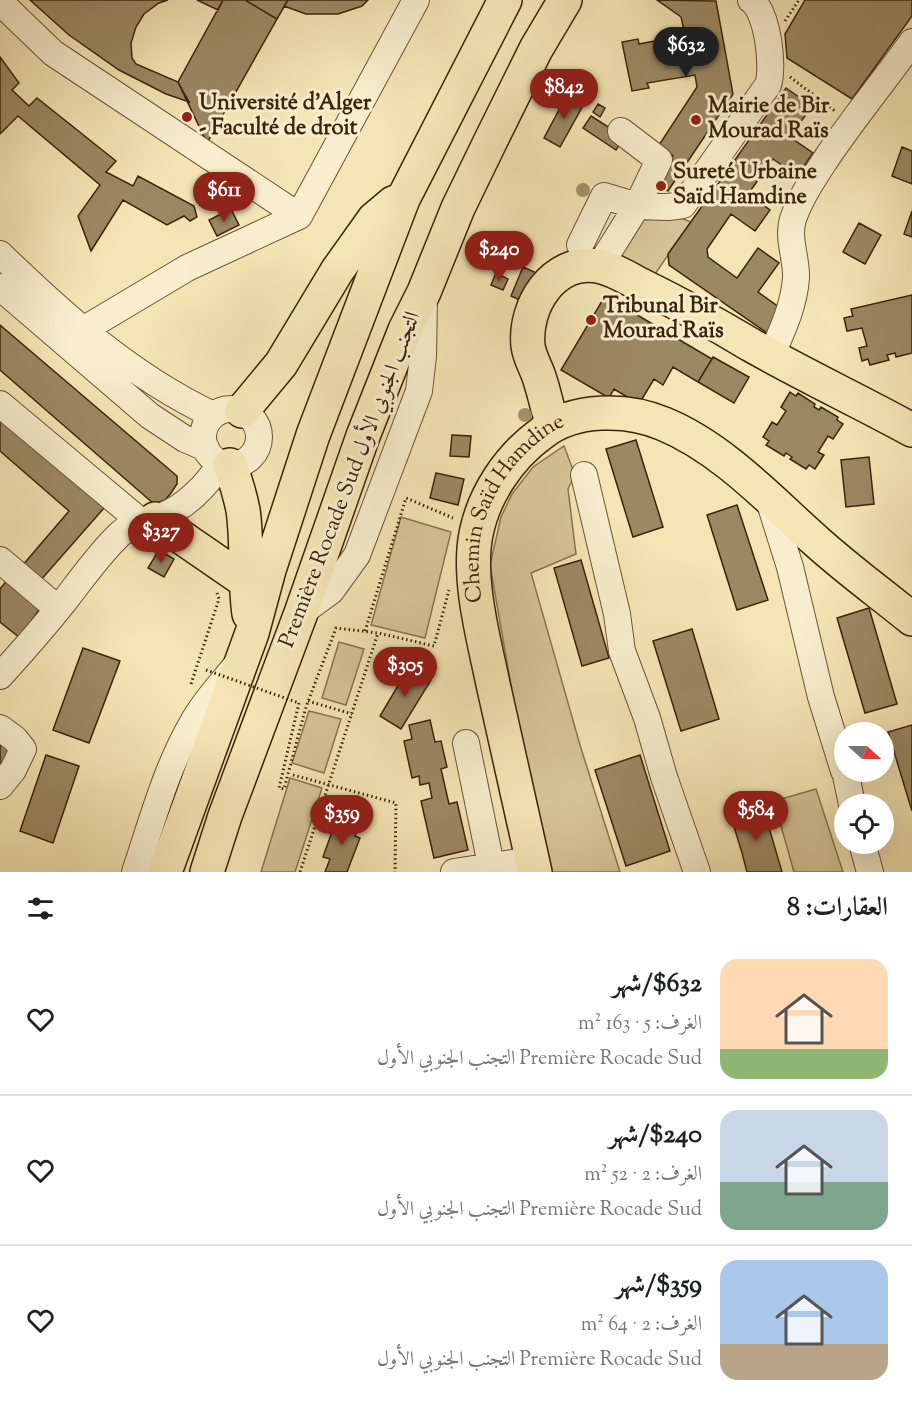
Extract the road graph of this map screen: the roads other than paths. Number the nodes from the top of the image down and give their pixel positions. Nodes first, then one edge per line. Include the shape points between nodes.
1 (416, 0) edge
2 (505, 0) edge
3 (565, 0) edge
4 (752, 0) edge
5 (0, 2) edge
6 (912, 42) edge
7 (621, 131) dead end
8 (403, 199) junction
9 (637, 206) junction
10 (299, 216) junction
11 (0, 254) edge
12 (590, 256) junction
13 (0, 287) edge
14 (83, 330) junction
15 (771, 356) junction
16 (0, 404) edge
17 (228, 413) junction
18 (553, 424) junction
19 (912, 430) edge
20 (216, 457) junction
21 (584, 475) dead end
22 (768, 496) junction
23 (148, 520) junction
24 (0, 560) edge
25 (230, 584) junction
26 (58, 609) junction
27 (912, 619) edge
28 (247, 646) junction
29 (0, 676) edge
30 (0, 728) edge
31 (834, 737) edge
32 (466, 743) dead end
33 (0, 786) edge
34 (865, 854) edge
35 (491, 865) junction
36 (533, 866) edge
37 (135, 872) edge
38 (165, 872) edge
39 (207, 872) edge
40 (454, 872) edge
41 (697, 872) edge
42 (870, 872) edge

1 - 10 street
2 - 8 main road, Première Rocade Sud التجنب الجنوبي الأول
3 - 39 main road, Première Rocade Sud التجنب الجنوبي الأول via 536,49 458,208 405,330 363,436
4 - 9 street via 763,17 771,64 768,85 683,205
5 - 10 street via 53,53
6 - 15 street via 851,122 800,201 792,223 794,294
7 - 9 street via 658,160
8 - 17 main road via 374,219 337,271 281,364
8 - 28 main road, Première Rocade Sud التجنب الجنوبي الأول via 313,435
9 - 12 street
10 - 14 street via 187,268
11 - 14 street
12 - 15 main road
12 - 18 main road via 584,265 555,276 541,292 530,319 530,355
13 - 20 street via 150,416
14 - 17 street via 151,381
15 - 19 main road
16 - 23 street
17 - 20 street via 204,429 203,437
17 - 20 street via 250,416 259,433 258,442 248,459 240,463
18 - 22 main road, Chemin Saïd Hamdine via 609,413 663,423 705,446
18 - 36 main road, Chemin Saïd Hamdine via 526,444 495,483 476,534 475,582 481,629
20 - 23 street via 198,490 180,507
20 - 25 main road via 242,508 245,538
21 - 41 street via 622,651
22 - 27 main road, Chemin Saïd Hamdine via 855,575
22 - 31 street
23 - 25 main road
23 - 26 street via 120,533
24 - 26 street
25 - 28 main road
26 - 29 street
28 - 37 street via 192,723
28 - 38 main road, Première Rocade Sud التجنب الجنوبي الأول
30 - 33 street via 23,749
32 - 35 street
34 - 42 street
35 - 36 street
35 - 40 street

